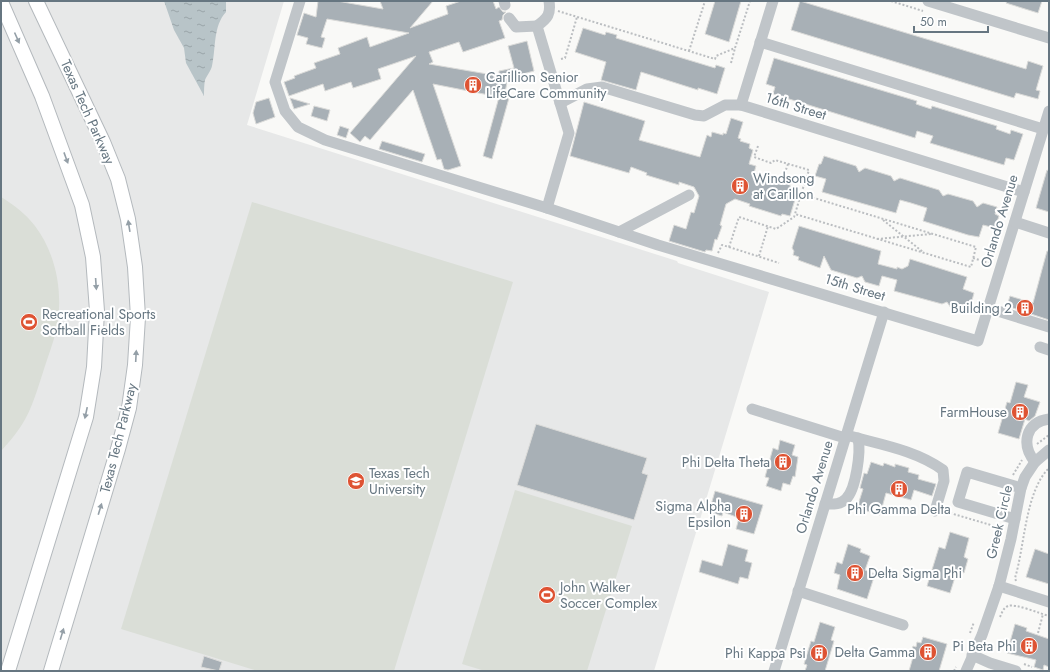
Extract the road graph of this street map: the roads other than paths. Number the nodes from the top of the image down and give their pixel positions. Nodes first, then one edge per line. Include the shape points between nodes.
1 (36, 1) edge
2 (300, 1) edge
3 (549, 1) edge
4 (773, 1) edge
5 (928, 1) edge
6 (1, 2) edge
7 (509, 18) dead end
8 (537, 26) junction
9 (1049, 38) edge
10 (760, 42) junction
11 (560, 103) junction
12 (741, 105) junction
13 (1049, 111) edge
14 (1044, 137) edge
15 (1024, 192) junction
16 (689, 195) dead end
17 (547, 208) junction
18 (1015, 222) junction
19 (619, 232) junction
20 (1049, 233) edge
21 (988, 308) junction
22 (884, 312) junction
23 (1049, 327) edge
24 (978, 341) joint
25 (752, 409) dead end
26 (1049, 419) edge
27 (845, 436) junction
28 (858, 438) junction
29 (1049, 450) edge
30 (1035, 462) junction
31 (1021, 488) junction
32 (825, 504) junction
33 (935, 511) dead end
34 (1009, 519) junction
35 (999, 586) junction
36 (798, 591) junction
37 (1049, 602) edge
38 (903, 625) dead end
39 (972, 655) junction
40 (961, 668) edge
41 (8, 671) edge
42 (51, 671) edge
43 (774, 671) edge
44 (1016, 671) edge

42 -> 1 main road, Texas Tech Parkway via 127,415 136,365 138,317 134,260 128,219 118,179 104,142
2 - 17 street, 15th Street via 274,82 284,111 298,127 325,140
3 - 8 street via 549,16
4 - 10 street
5 - 9 street
6 -> 41 main road via 42,96 82,205 93,257 97,311 94,367 86,417
7 - 8 street via 516,27
8 - 11 street
10 - 12 street
10 - 14 street
11 - 12 street, 16th Street via 587,89 602,87 695,115 704,116 724,105
11 - 17 street via 569,133
12 - 15 street, 16th Street
13 - 14 street, Orlando Avenue
14 - 15 street, Orlando Avenue
15 - 18 street, Orlando Avenue
16 - 19 street
17 - 19 street, 15th Street
18 - 20 street
18 - 21 street, Orlando Avenue
19 - 22 street, 15th Street
21 - 23 street
21 - 24 street, Orlando Avenue
22 - 24 street, 15th Street
22 - 27 street, Orlando Avenue
25 - 27 street
26 - 30 street via 1043,420 1028,432 1028,453
27 - 28 street
27 - 32 street, Orlando Avenue
28 - 32 street via 860,447 857,466 846,498 839,504
28 - 33 street via 933,462 943,470 944,481
29 - 30 street, Greek Circle
30 - 31 street, Greek Circle
31 - 34 street, Greek Circle
31 - 34 street via 967,472 958,502
32 - 36 street, Orlando Avenue
34 - 35 street, Greek Circle
35 - 37 street
35 - 39 street, Greek Circle
36 - 38 street
36 - 43 street, Orlando Avenue
39 - 40 street, Greek Circle
39 - 44 street

